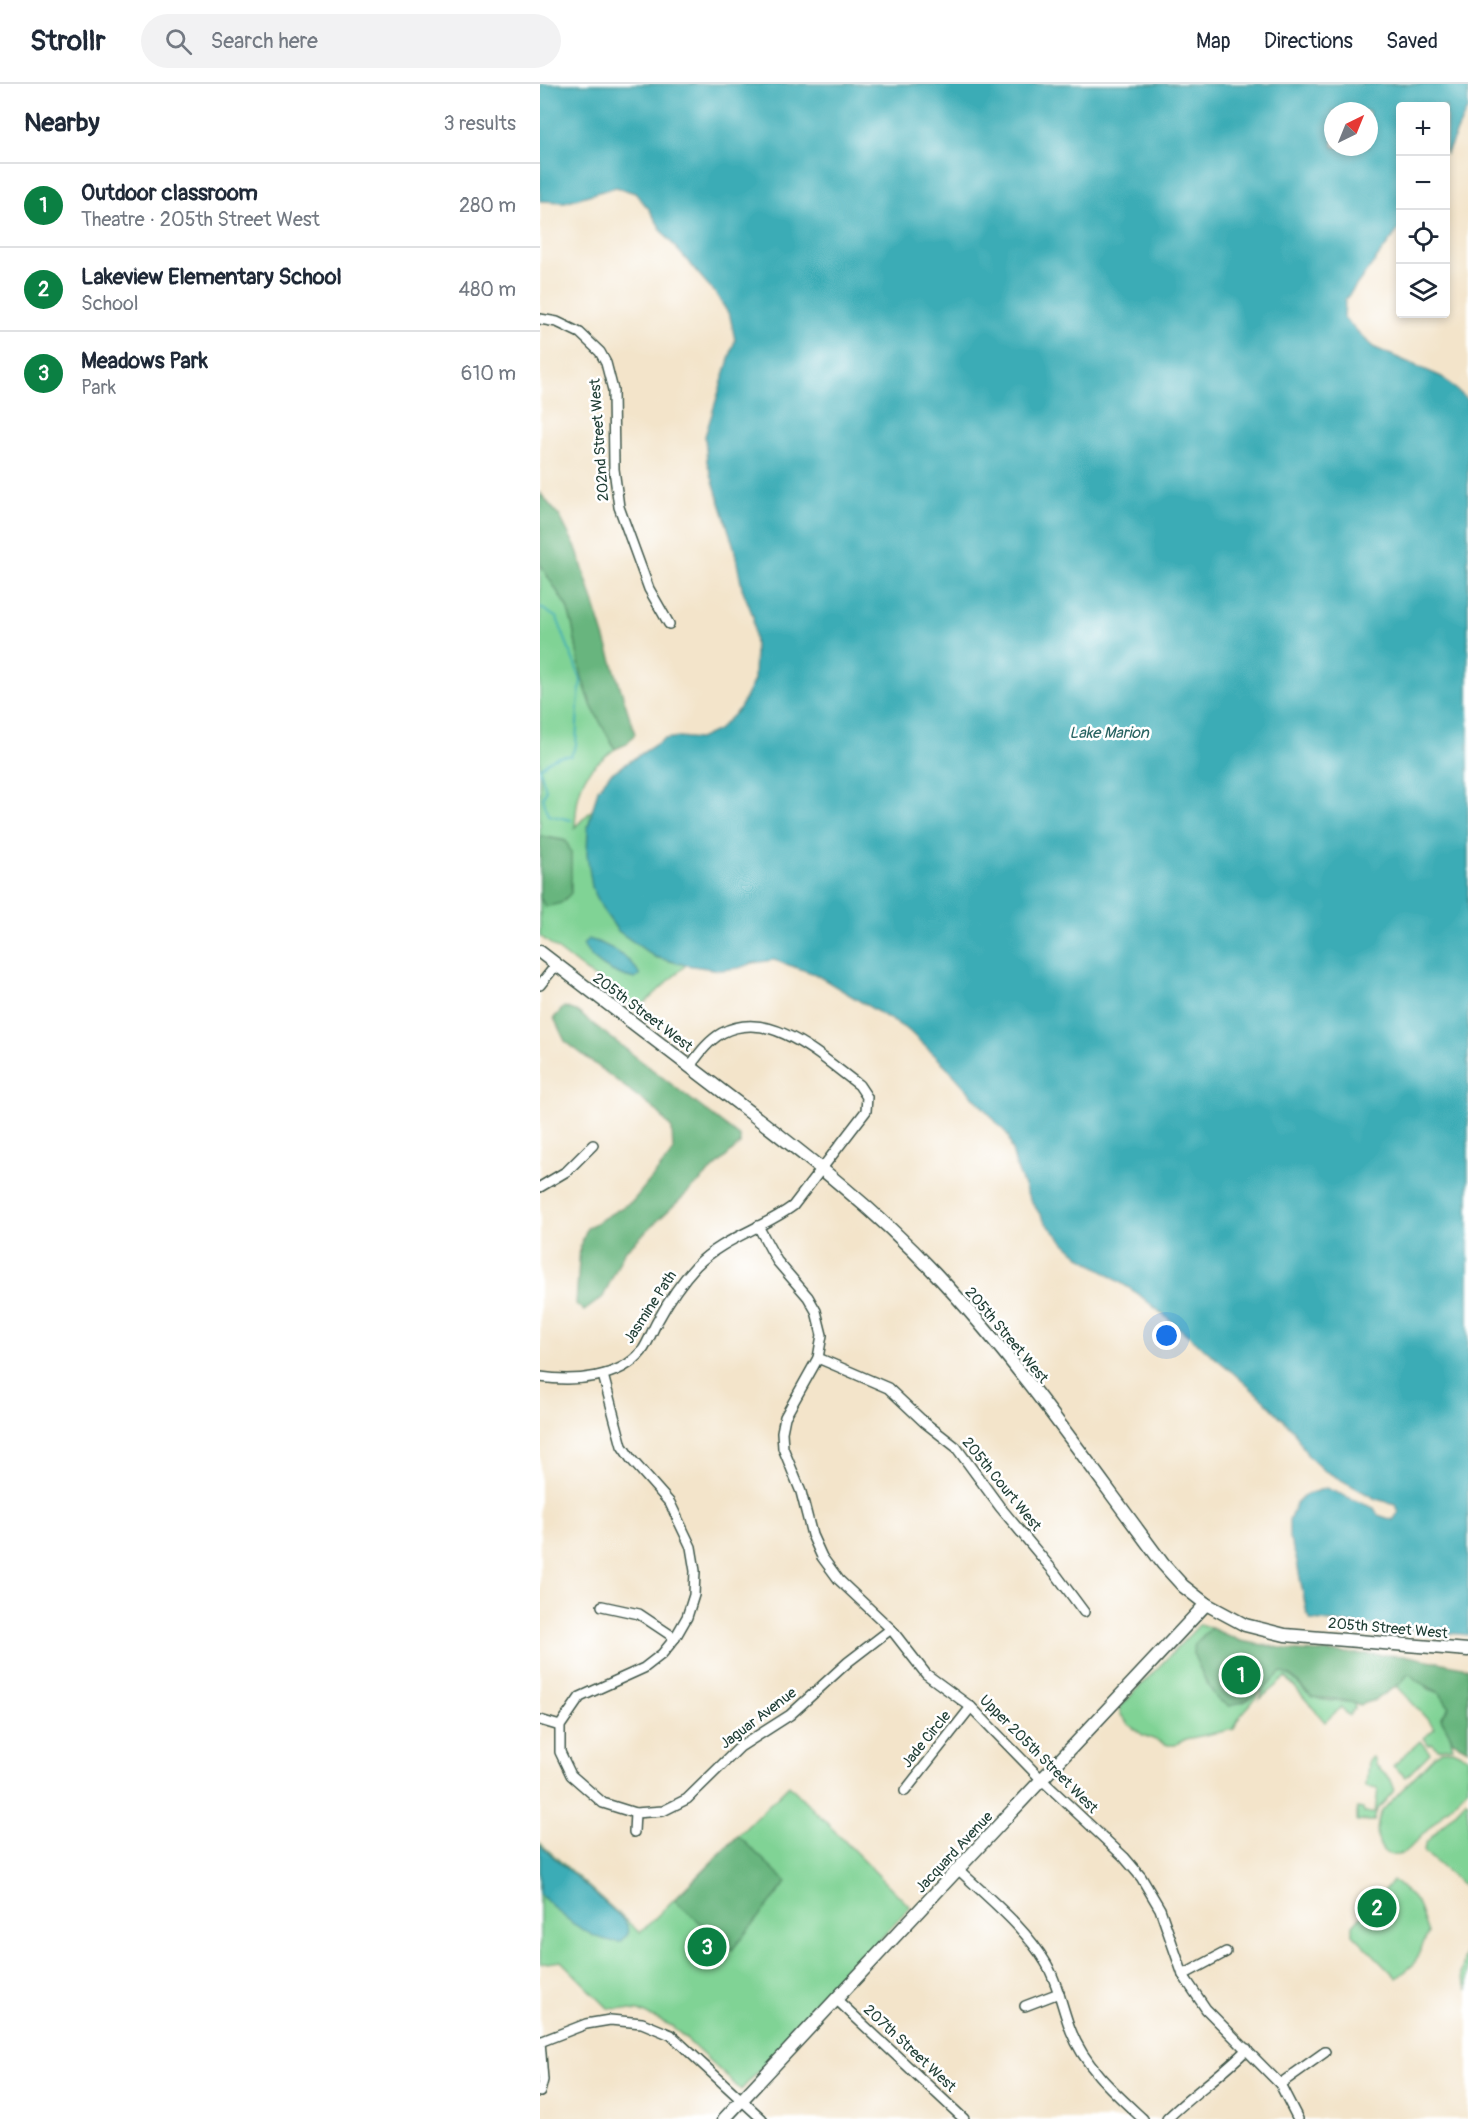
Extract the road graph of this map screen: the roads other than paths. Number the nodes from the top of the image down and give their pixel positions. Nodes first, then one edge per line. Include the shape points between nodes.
1 (540, 319) edge
2 (669, 624) dead end
3 (540, 952) edge
4 (556, 965) junction
5 (540, 985) edge
6 (690, 1066) junction
7 (593, 1145) dead end
8 (824, 1168) junction
9 (540, 1187) edge
10 (758, 1226) junction
11 (818, 1359) junction
12 (603, 1375) junction
13 (540, 1377) edge
14 (1206, 1604) junction
15 (602, 1606) dead end
16 (1084, 1612) dead end
17 (891, 1629) junction
18 (675, 1638) junction
19 (1468, 1650) edge
20 (972, 1707) junction
21 (540, 1720) edge
22 (560, 1726) junction
23 (1042, 1780) junction
24 (904, 1791) dead end
25 (635, 1813) junction
26 (634, 1832) dead end
27 (958, 1869) junction
28 (1226, 1952) dead end
29 (1183, 1975) junction
30 (1059, 1993) junction
31 (836, 1999) junction
32 (1025, 2007) dead end
33 (540, 2042) edge
34 (1247, 2049) junction
35 (1325, 2052) dead end
36 (1280, 2084) junction
37 (540, 2092) edge
38 (742, 2100) junction
39 (724, 2119) edge
40 (762, 2119) edge
41 (964, 2119) edge
42 (1143, 2119) edge
43 (1167, 2119) edge
44 (1298, 2119) edge

1 - 2 street, 202nd Street West via 580,333 606,363 613,390 614,469 619,507 649,589
3 - 4 street, 205th Street West
4 - 5 street
4 - 6 street, 205th Street West
6 - 8 street, 205th Street West
6 - 8 street, Jasmine Path via 706,1045 721,1034 740,1026 761,1026 788,1035 859,1085 867,1097 866,1112
7 - 9 street via 567,1171
8 - 10 street, Jasmine Path via 793,1206
8 - 14 street, 205th Street West via 933,1271 981,1324 1163,1564
10 - 11 street, Upper 205th Street West via 777,1261 816,1311 822,1335
10 - 12 street, Jasmine Path via 722,1245 696,1265 670,1298 642,1351 624,1366
11 - 16 street, 205th Court West via 888,1388 956,1447
11 - 17 street, Upper 205th Street West via 785,1417 783,1448 822,1557 839,1580
12 - 13 street, Jasmine Path via 575,1379
12 - 18 street via 622,1446 670,1503 691,1547 694,1595
14 - 19 street, 205th Street West via 1245,1625 1285,1635
14 - 23 street, Jacquard Avenue
15 - 18 street via 639,1614
17 - 20 street, Upper 205th Street West via 926,1674
17 - 25 street, Jaguar Avenue via 790,1715 740,1747 687,1799 663,1811
18 - 22 street via 644,1668 580,1697
20 - 23 street, Upper 205th Street West
20 - 24 street, Jade Circle
21 - 22 street
22 - 25 street, Jaguar Avenue via 560,1752 571,1775 603,1803
23 - 27 street, Jacquard Avenue
23 - 29 street, Upper 205th Street West via 1141,1877 1160,1910
25 - 26 street
27 - 30 street via 1029,1938
27 - 31 street, Jacquard Avenue
28 - 29 street
29 - 34 street, Upper 205th Street West via 1206,2009
30 - 32 street
30 - 42 street via 1072,2033 1089,2063 1107,2086
31 - 38 street, Jacquard Avenue
31 - 41 street, 207th Street West
33 - 37 street
33 - 38 street via 586,2024 610,2020 642,2023 671,2035
34 - 36 street, Upper 205th Street West
34 - 43 street
35 - 36 street
36 - 44 street, Upper 205th Street West
38 - 39 street, Jacquard Avenue
38 - 40 street

